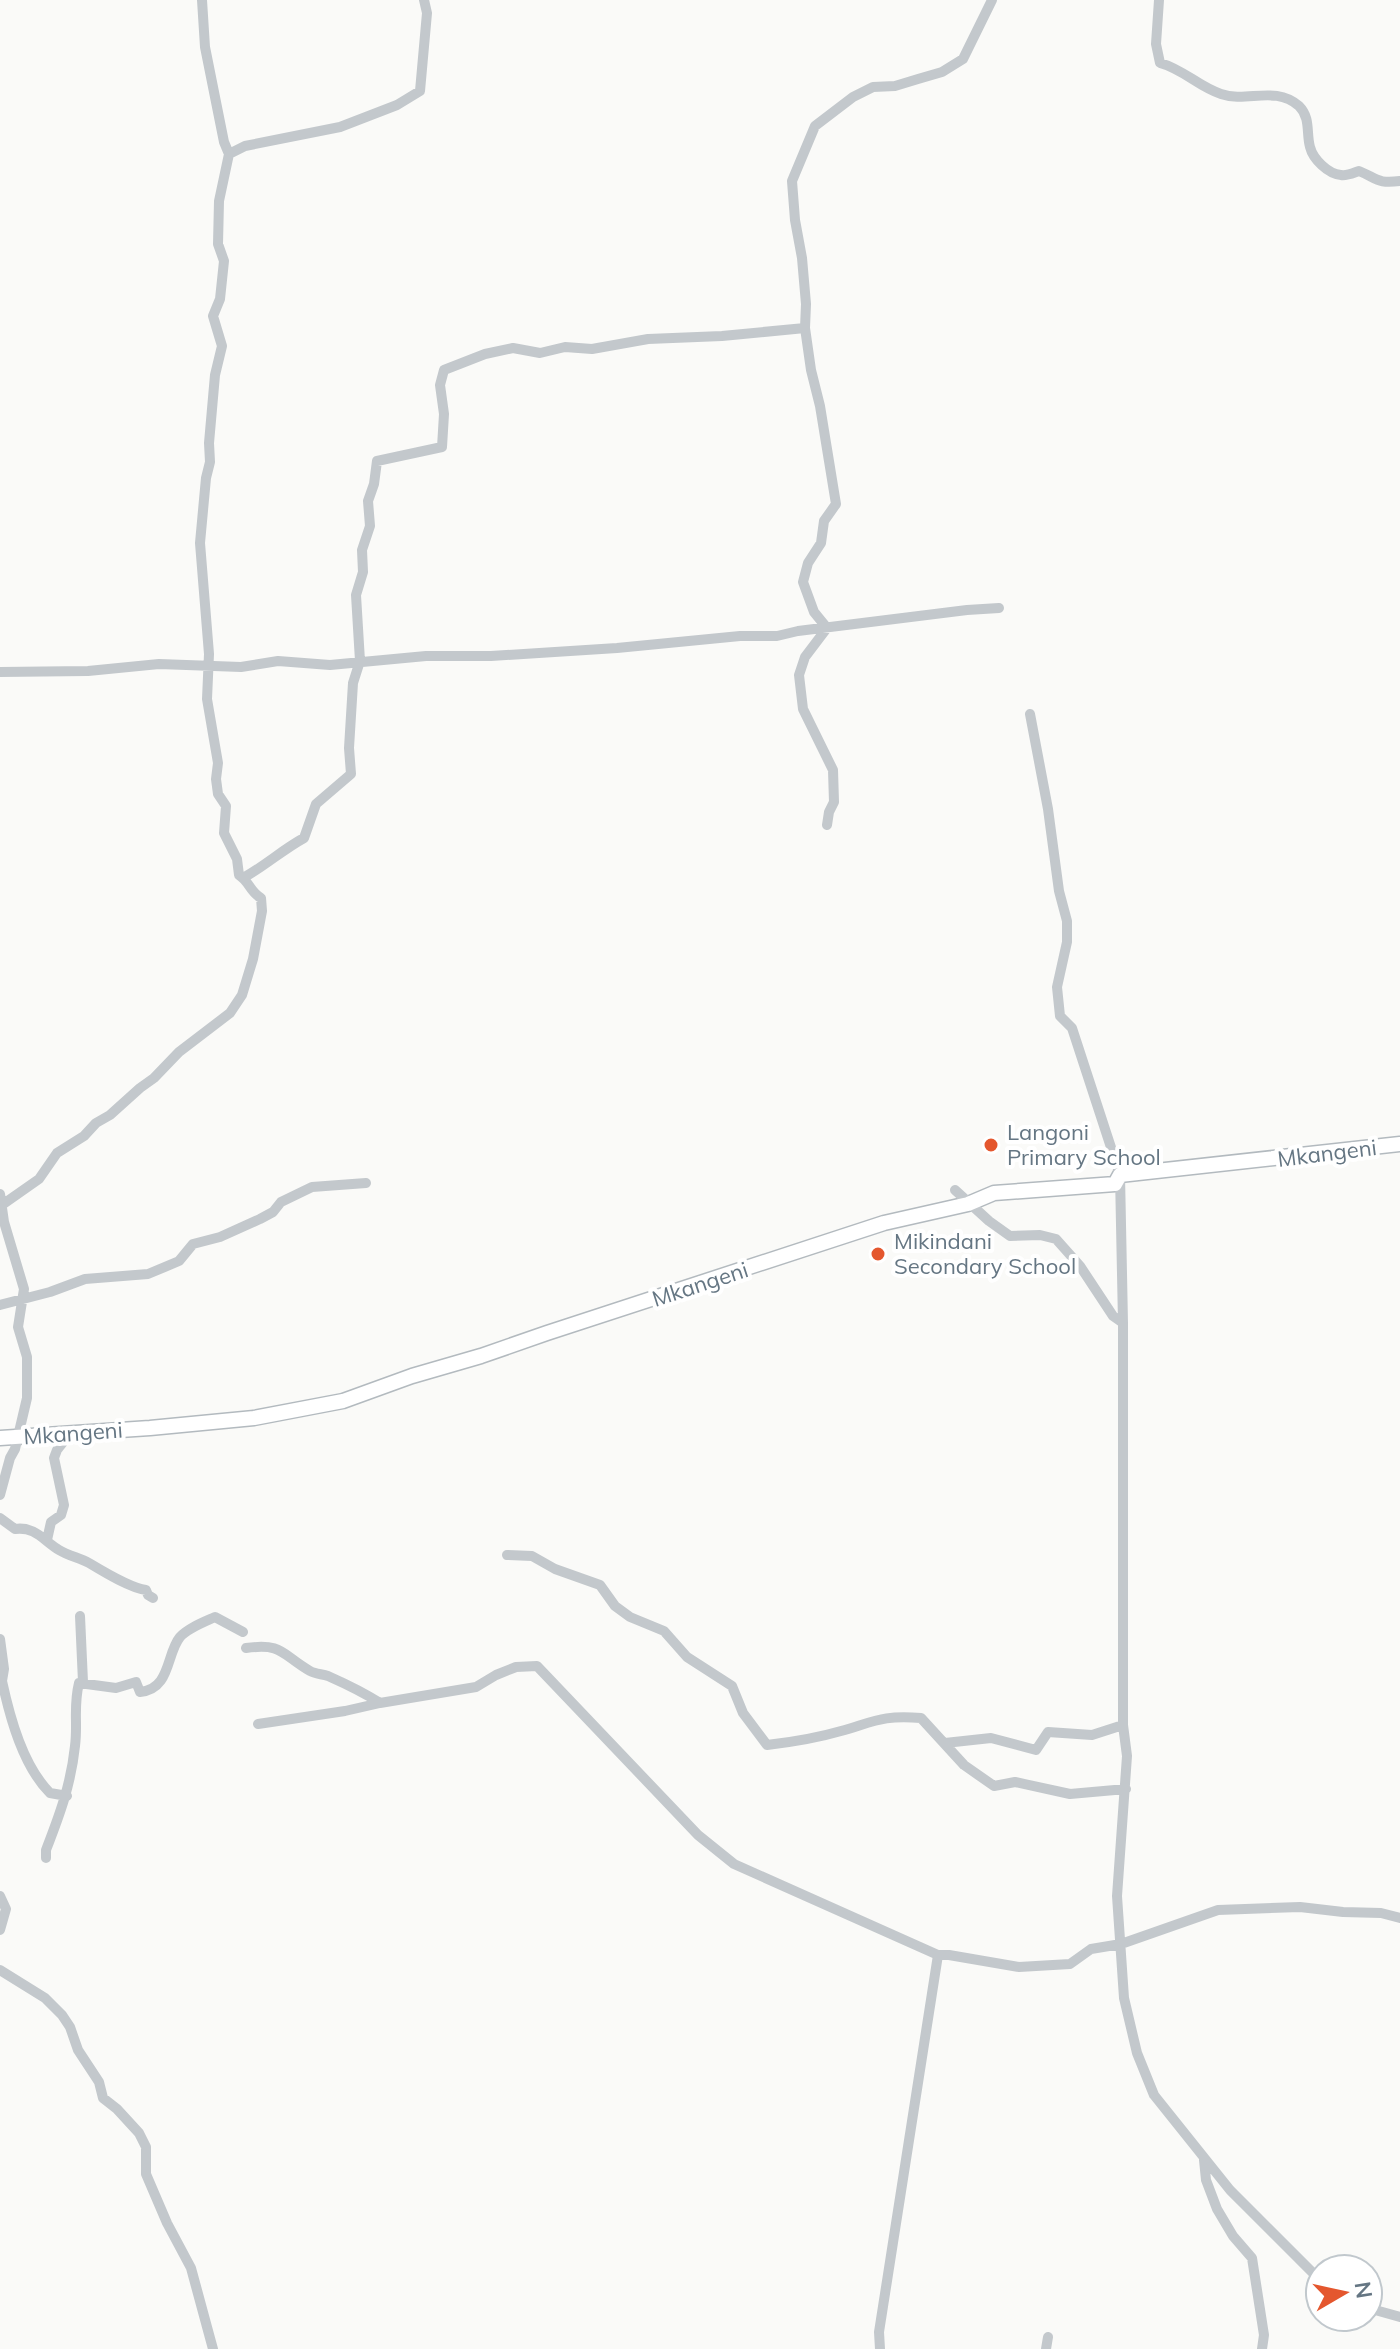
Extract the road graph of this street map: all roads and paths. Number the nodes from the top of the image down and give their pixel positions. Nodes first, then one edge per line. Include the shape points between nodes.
1 (202, 0) edge
2 (424, 0) edge
3 (992, 0) edge
4 (1159, 0) edge
5 (229, 154) junction
6 (1400, 181) edge
7 (805, 328) junction
8 (999, 608) dead end
9 (827, 628) junction
10 (360, 661) junction
11 (208, 666) junction
12 (0, 672) edge
13 (1030, 714) dead end
14 (827, 825) dead end
15 (243, 878) junction
16 (1400, 1144) edge
17 (1120, 1175) junction
18 (366, 1183) dead end
19 (955, 1190) dead end
20 (1, 1200) edge
21 (968, 1204) junction
22 (24, 1300) junction
23 (0, 1305) edge
24 (1123, 1323) junction
25 (71, 1432) junction
26 (19, 1436) junction
27 (0, 1438) edge
28 (0, 1495) edge
29 (0, 1518) edge
30 (47, 1540) junction
31 (507, 1555) dead end
32 (153, 1598) dead end
33 (80, 1616) dead end
34 (243, 1632) dead end
35 (0, 1639) edge
36 (246, 1648) dead end
37 (1, 1682) edge
38 (83, 1682) junction
39 (380, 1703) junction
40 (258, 1724) dead end
41 (1123, 1725) junction
42 (945, 1743) junction
43 (1126, 1789) junction
44 (67, 1796) junction
45 (46, 1858) dead end
46 (0, 1896) edge
47 (1400, 1918) edge
48 (0, 1930) edge
49 (1121, 1944) junction
50 (938, 1955) junction
51 (0, 1970) edge
52 (1204, 2158) junction
53 (1304, 2264) edge
54 (213, 2349) edge
55 (880, 2349) edge
56 (1262, 2349) edge

1 - 5 street via 205,47
2 - 5 street via 420,91 340,127
3 - 7 street via 963,59 942,72 873,87 815,126 792,181
4 - 6 street via 1160,63 1221,95 1273,94 1285,99 1299,107 1308,122 1309,146 1328,170
5 - 11 street via 219,201 223,274 213,316 222,346 200,543
7 - 9 street via 836,504 824,521 821,543 803,582 814,612
7 - 10 street via 540,353 513,348 444,370 442,447 377,461 356,595
8 - 9 street
9 - 10 street via 630,648
9 - 14 street via 805,657 799,675 803,709 833,770 834,802
10 - 11 street
10 - 15 street via 353,683 351,774 316,804 304,838
11 - 12 street
11 - 15 street via 216,779 226,806 224,833
13 - 17 street via 1067,921 1057,987 1060,1016 1072,1028
15 - 20 street via 261,898 262,911 247,980 230,1013 57,1153 39,1179
16 - 17 street, Mkangeni
17 - 21 street, Mkangeni via 1115,1184 994,1193
17 - 24 street
18 - 22 street via 312,1187 260,1219 193,1244 179,1261 148,1274 85,1279
19 - 21 street
20 - 22 street
21 - 24 street via 1010,1236 1056,1239
21 - 25 street, Mkangeni via 884,1223 343,1401 254,1418
22 - 23 street
22 - 26 street via 18,1327 27,1357 27,1398
24 - 41 street
25 - 26 street, Mkangeni
25 - 30 street via 54,1458 64,1505 51,1522
26 - 27 street, Mkangeni
26 - 28 street
29 - 30 street
30 - 32 street
31 - 42 street via 532,1556 600,1585 630,1617 664,1631 687,1657 732,1686 743,1713 767,1745 803,1741 895,1716 921,1718
33 - 38 street
34 - 38 street via 215,1617 182,1634 169,1668 155,1687 144,1692 136,1682 116,1688
35 - 37 street
36 - 39 street via 267,1645 286,1652 312,1672
37 - 44 street via 34,1775 50,1793
38 - 44 street via 74,1703 76,1743
39 - 40 street
39 - 50 street via 476,1687 516,1667 537,1666 698,1835 734,1864
41 - 42 street via 1092,1735 1048,1732 1036,1750 991,1738
41 - 43 street
42 - 43 street via 964,1765 994,1786 1015,1782 1070,1794
43 - 49 street via 1117,1896
44 - 45 street
46 - 48 street via 6,1909
47 - 49 street via 1300,1907 1218,1910
49 - 50 street via 1091,1949 1070,1964 1019,1967
49 - 52 street via 1124,1998 1137,2053 1154,2095
50 - 55 street
51 - 54 street via 62,2015 103,2098 139,2133 146,2147 146,2174 191,2268
52 - 53 street
52 - 56 street via 1217,2209 1252,2258

